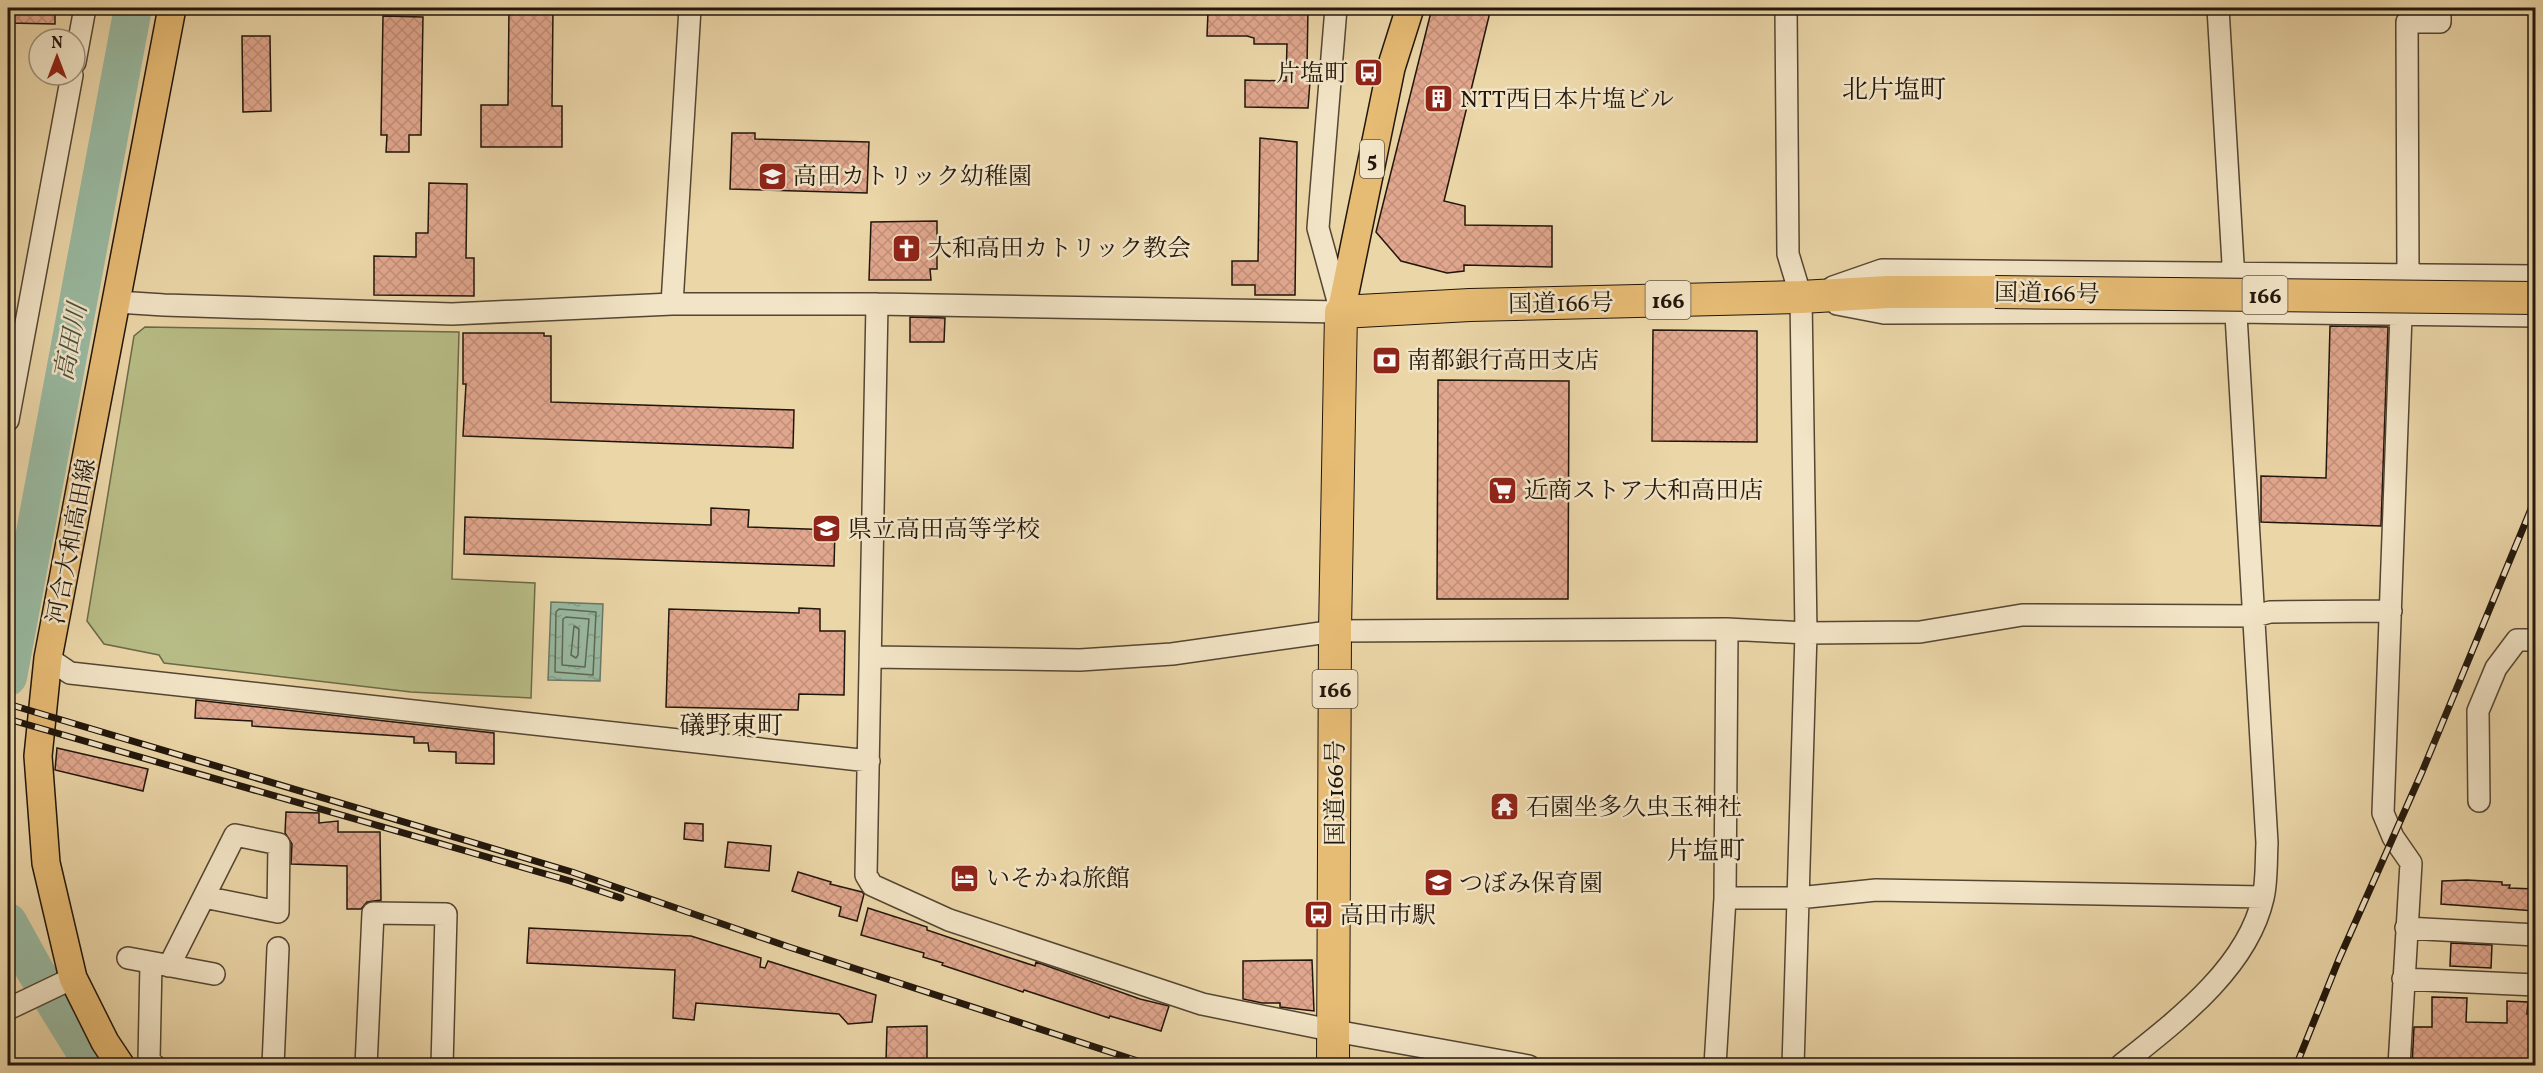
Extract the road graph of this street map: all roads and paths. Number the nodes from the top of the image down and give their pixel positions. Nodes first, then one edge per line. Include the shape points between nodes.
1 (85, 8) edge
2 (172, 8) edge
3 (690, 8) edge
4 (1336, 8) edge
5 (1410, 8) edge
6 (1786, 8) edge
7 (2218, 8) edge
8 (2440, 8) edge
9 (81, 27) edge
10 (70, 87) edge
11 (2232, 272) junction
12 (2408, 275) junction
13 (2535, 276) edge
14 (1801, 297) junction
15 (2535, 298) edge
16 (117, 302) junction
17 (672, 304) junction
18 (877, 304) junction
19 (1341, 312) junction
20 (2237, 312) junction
21 (2401, 315) junction
22 (2535, 316) edge
23 (8, 420) edge
24 (2391, 611) junction
25 (2255, 616) junction
26 (1727, 629) junction
27 (1335, 631) junction
28 (1806, 633) junction
29 (2535, 640) edge
30 (871, 657) junction
31 (48, 658) junction
32 (869, 761) junction
33 (2479, 801) dead end
34 (204, 897) dead end
35 (2264, 897) junction
36 (1725, 898) junction
37 (1798, 898) junction
38 (2406, 928) junction
39 (2535, 935) edge
40 (278, 948) dead end
41 (128, 958) dead end
42 (160, 964) junction
43 (214, 975) dead end
44 (2403, 979) junction
45 (64, 982) junction
46 (2535, 985) edge
47 (11, 1007) edge
48 (1335, 1031) junction
49 (121, 1065) edge
50 (155, 1065) edge
51 (273, 1065) edge
52 (366, 1065) edge
53 (442, 1065) edge
54 (1334, 1065) edge
55 (1529, 1065) edge
56 (1715, 1065) edge
57 (1793, 1065) edge
58 (2120, 1065) edge
59 (2399, 1065) edge

1 - 9 street
2 - 16 main road, 河合大和高田線
3 - 17 street
4 - 19 street via 1318,228
5 - 19 main road, 5 via 1391,68
6 - 14 street via 1788,254
7 - 11 street
8 - 12 street via 2440,22 2407,22
10 - 23 street
11 - 12 street
11 - 14 street via 1882,270
11 - 20 street
12 - 13 street
14 - 15 highway, 国道166号 / 166, bridge via 1995,292
14 - 19 highway, 国道166号 / 166
14 - 20 street via 1884,313
14 - 28 street
16 - 17 street via 452,314
16 - 31 main road, 河合大和高田線
17 - 18 street
18 - 19 street
18 - 30 street
19 - 27 highway, 国道166号 / 166
20 - 21 street
20 - 25 street
21 - 22 street
21 - 24 street
24 - 25 street via 2270,612
24 - 38 street via 2383,813 2410,863
25 - 28 street via 2022,615 1920,632
25 - 35 street via 2268,843
26 - 27 street
26 - 28 street
26 - 36 street
27 - 30 street via 1172,654 1080,660
27 - 48 highway, 国道166号 / 166
28 - 37 street
29 - 33 street via 2517,640 2496,668 2478,711
30 - 32 street
31 - 32 street via 70,673
31 - 45 main road, 河合大和高田線 via 38,756 46,863
32 - 48 street via 866,875 872,885 949,920 1202,1004
34 - 42 street
35 - 37 street via 1876,890
35 - 58 street via 2239,955 2191,1006
36 - 37 street
36 - 56 street
37 - 57 street
38 - 39 street
38 - 44 street
40 - 51 street
41 - 42 street
42 - 43 street
42 - 50 street via 149,1060
44 - 46 street
44 - 59 street
45 - 47 street
45 - 49 main road, 河合大和高田線
48 - 54 highway, 国道166号 / 166
48 - 55 street
52 - 53 street via 372,913 447,914

